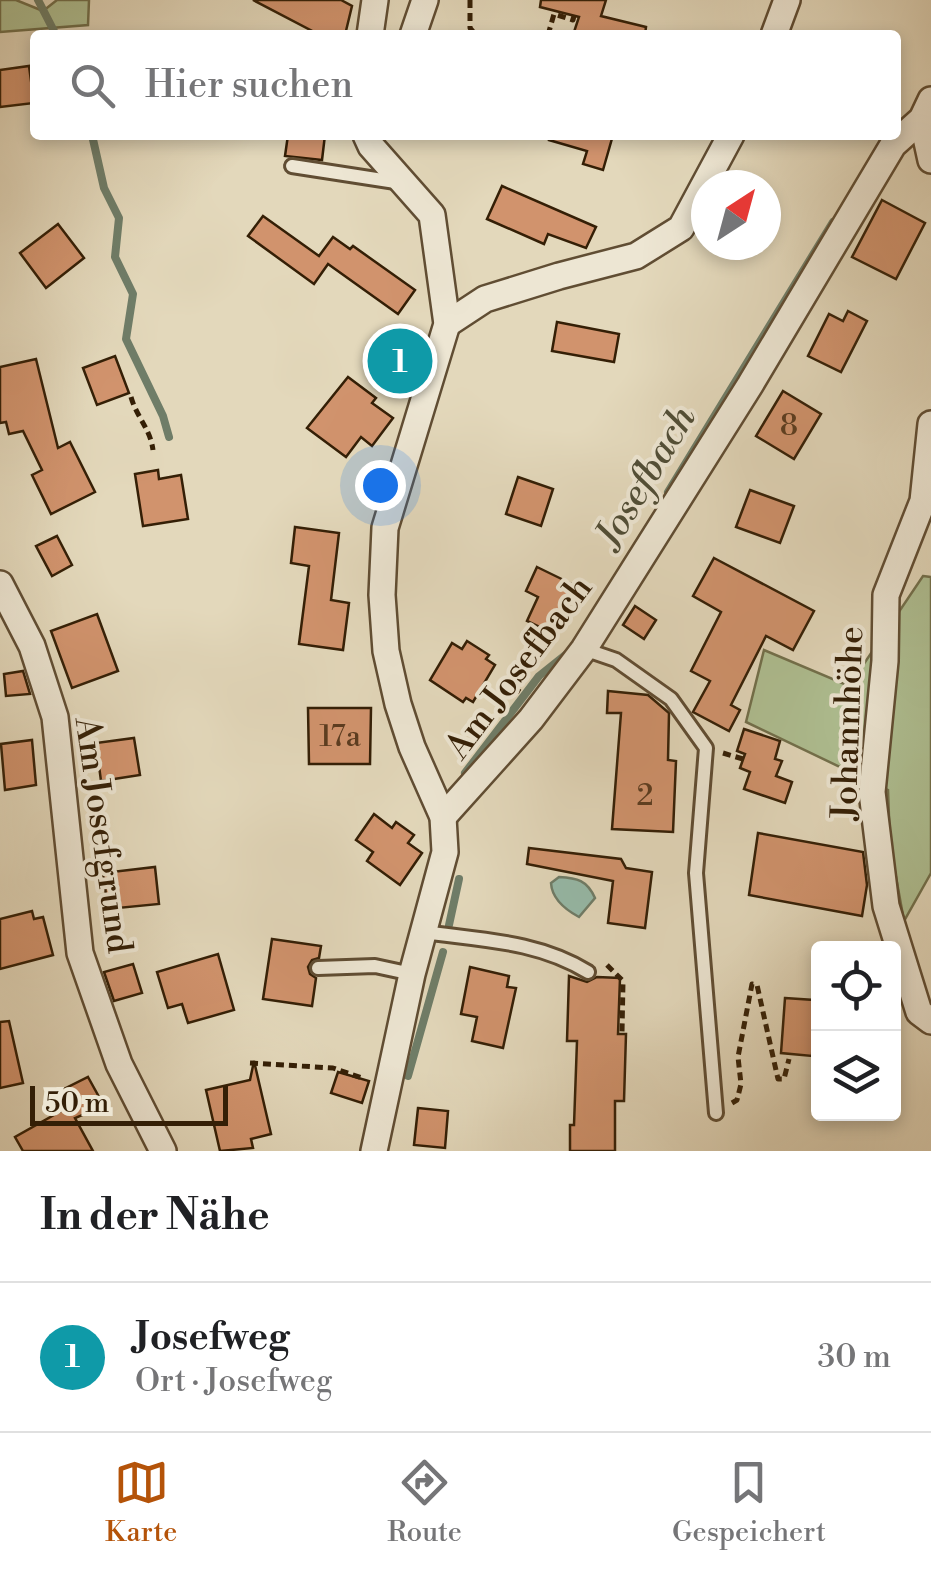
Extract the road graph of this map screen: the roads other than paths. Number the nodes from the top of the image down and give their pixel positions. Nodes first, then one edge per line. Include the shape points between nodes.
1 (375, 0) edge
2 (425, 0) edge
3 (787, 0) edge
4 (371, 30) edge
5 (415, 30) edge
6 (776, 30) edge
7 (926, 109) edge
8 (901, 135) edge
9 (372, 140) edge
10 (728, 140) edge
11 (897, 140) edge
12 (931, 160) edge
13 (292, 166) dead end
14 (405, 184) junction
15 (447, 324) junction
16 (931, 424) edge
17 (0, 584) edge
18 (584, 649) junction
19 (444, 818) junction
20 (424, 932) junction
21 (318, 968) dead end
22 (588, 972) dead end
23 (412, 974) junction
24 (931, 1022) edge
25 (715, 1111) road end
26 (163, 1151) edge
27 (374, 1151) edge

1 - 4 street
2 - 5 street
3 - 6 street
7 - 8 street, Am Josefbach
7 - 12 street
9 - 14 street
10 - 15 street via 681,228 636,256 486,300
11 - 18 street, Am Josefbach
13 - 14 lane
14 - 15 street via 432,215
15 - 19 street via 385,528 382,595 398,704
16 - 24 street, Johannhöhe via 923,500 886,595 872,792 886,906 919,1012
17 - 26 street, Am Josefgrund via 32,646 55,717 80,952 119,1064
18 - 19 street, Am Josefbach
18 - 25 lane via 616,660 671,699 706,748 696,873
19 - 20 street via 446,852
20 - 22 lane via 520,944
20 - 23 street
21 - 23 lane via 376,966
23 - 27 street

